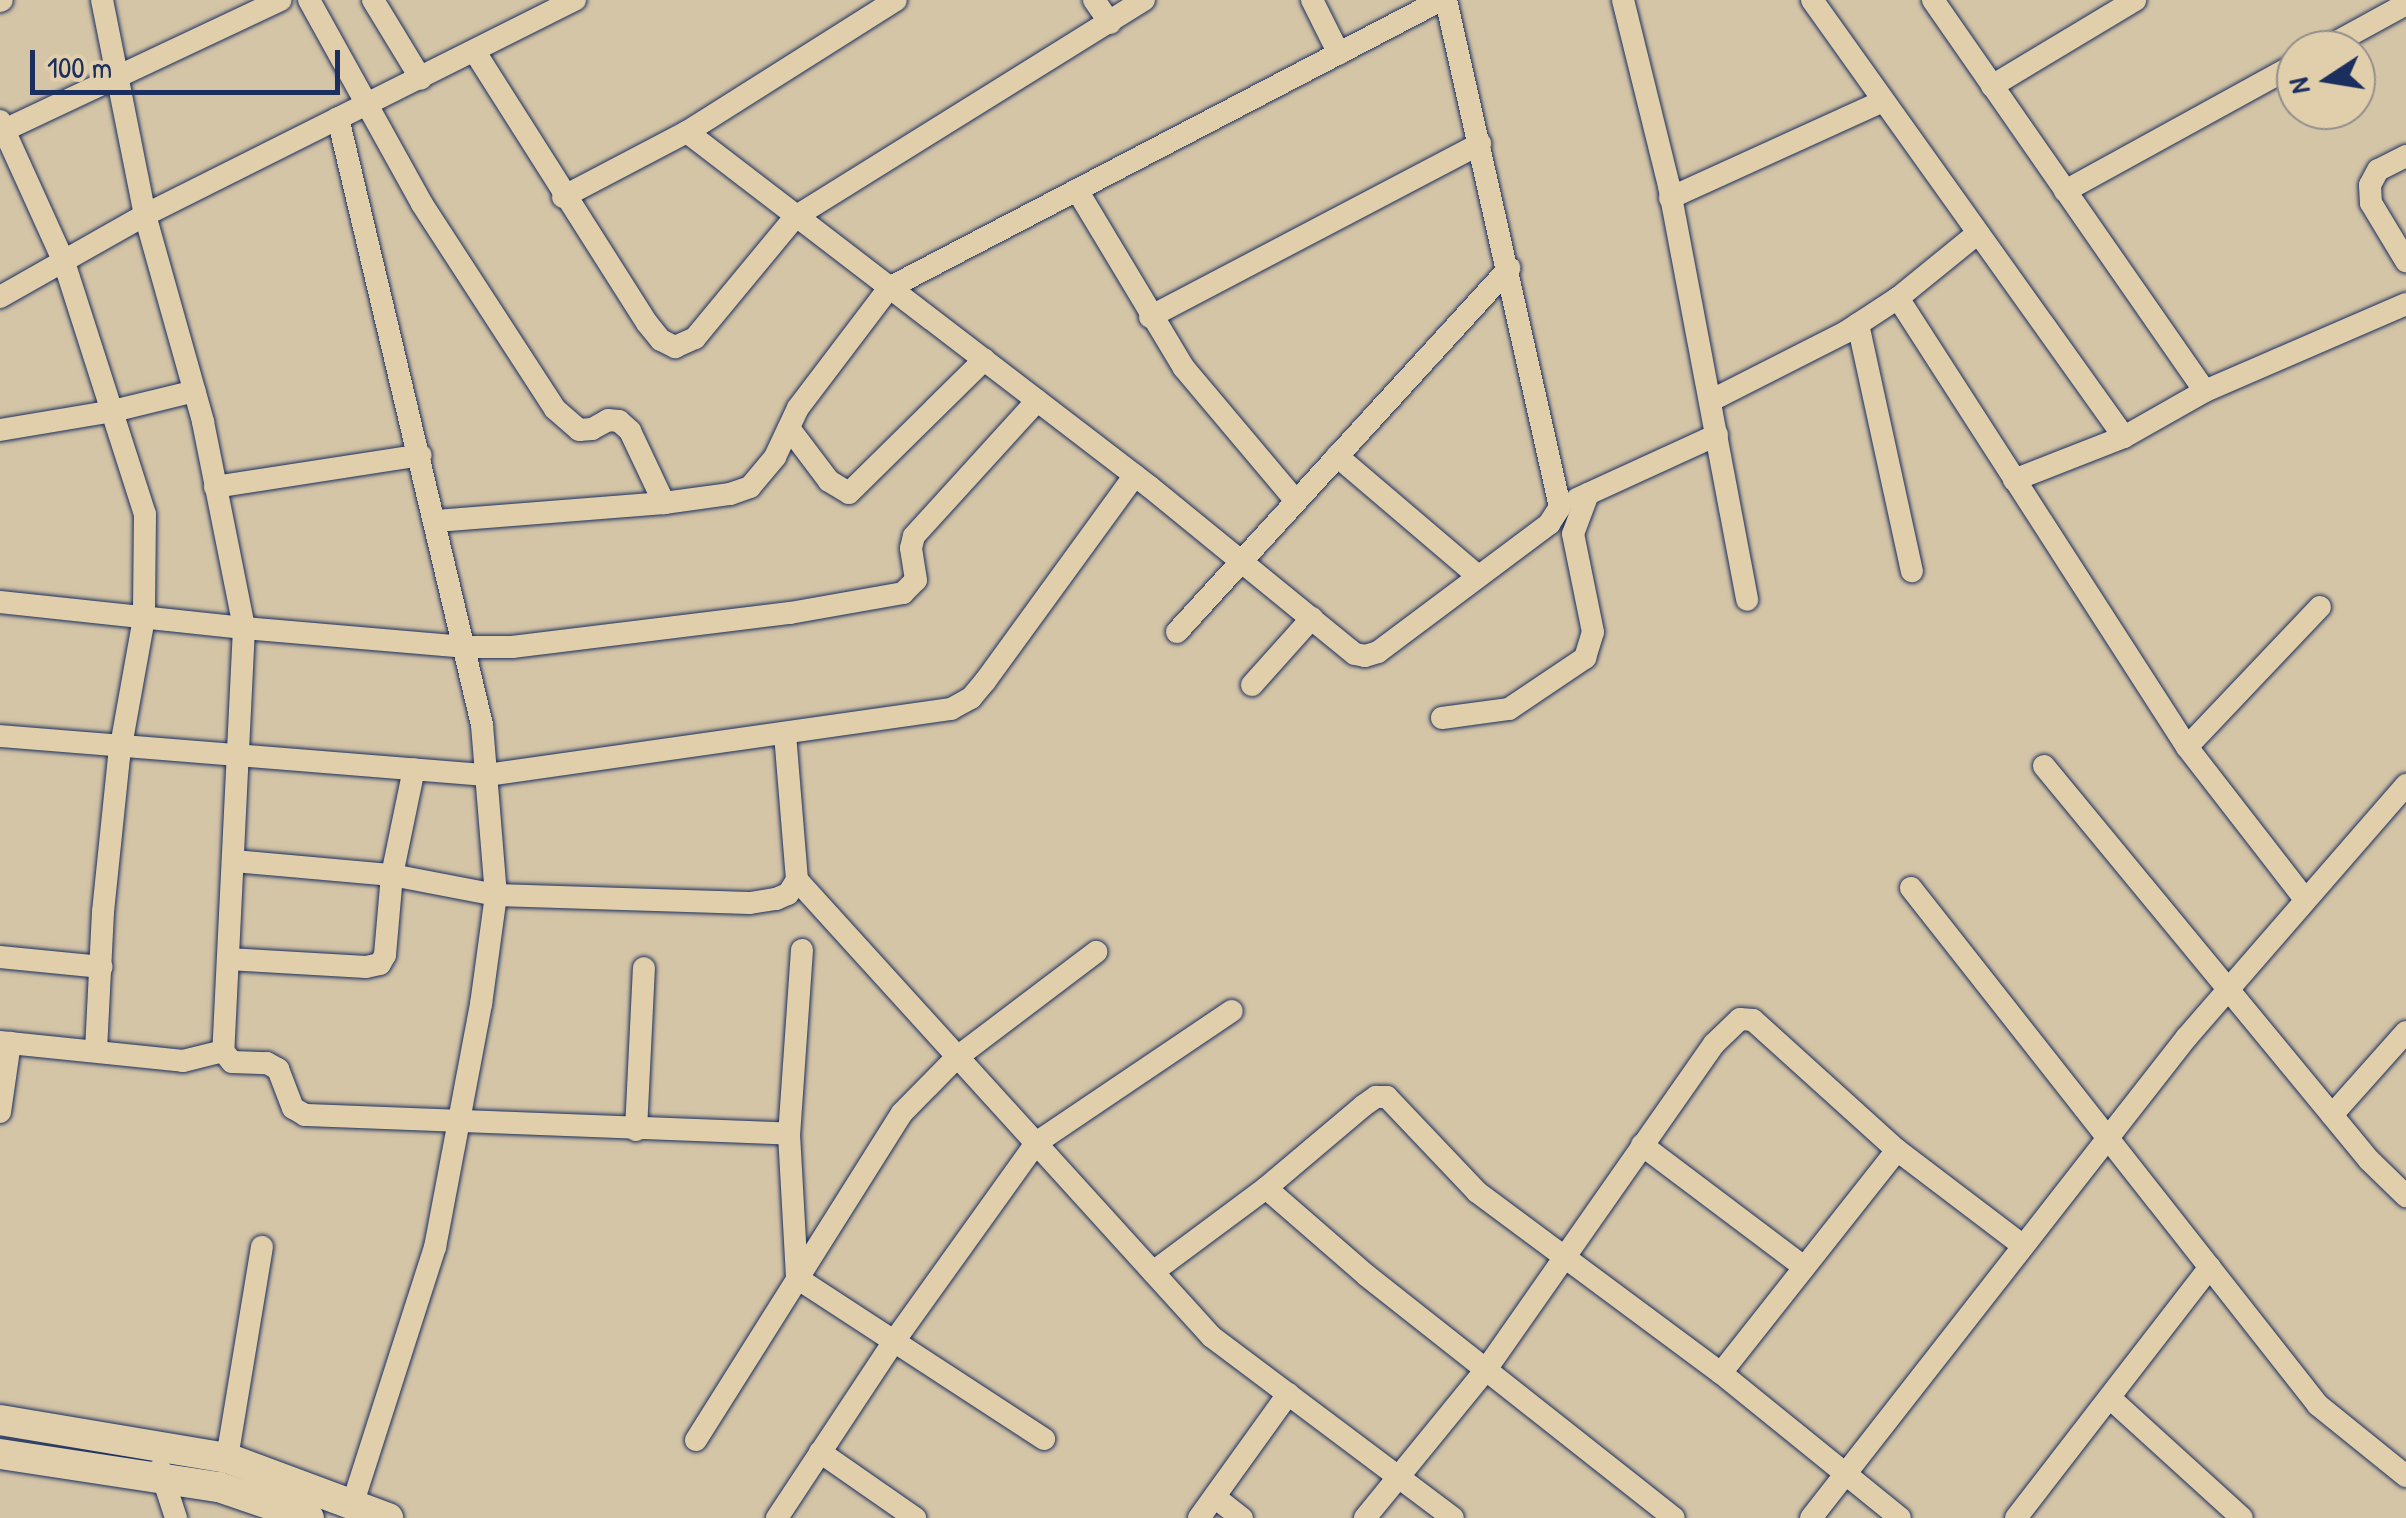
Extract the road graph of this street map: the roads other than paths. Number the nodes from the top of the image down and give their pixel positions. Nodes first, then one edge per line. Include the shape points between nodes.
1 (102, 0) edge
2 (280, 0) edge
3 (309, 0) edge
4 (373, 0) edge
5 (574, 0) edge
6 (896, 0) edge
7 (1094, 0) edge
8 (1144, 0) edge
9 (1312, 0) edge
10 (1444, 0) edge
11 (1623, 0) edge
12 (1812, 0) edge
13 (1932, 0) edge
14 (2135, 0) edge
15 (2406, 4) edge
16 (1110, 23) junction
17 (2359, 30) edge
18 (475, 52) junction
19 (1338, 54) junction
20 (2276, 75) edge
21 (420, 78) junction
22 (120, 79) junction
23 (1992, 86) junction
24 (1884, 100) junction
25 (368, 104) junction
26 (338, 118) junction
27 (1, 128) edge
28 (687, 132) junction
29 (1480, 144) junction
30 (2406, 156) edge
31 (1077, 190) junction
32 (2065, 191) junction
33 (563, 197) junction
34 (1670, 198) junction
35 (145, 215) junction
36 (796, 217) junction
37 (1978, 234) junction
38 (2406, 261) edge
39 (64, 262) junction
40 (1509, 268) junction
41 (890, 288) junction
42 (0, 297) edge
43 (1898, 298) junction
44 (2406, 304) edge
45 (1150, 317) junction
46 (1858, 324) junction
47 (984, 360) junction
48 (195, 391) junction
49 (2205, 391) junction
50 (1037, 401) junction
51 (1710, 401) junction
52 (113, 411) junction
53 (789, 428) junction
54 (0, 430) edge
55 (1717, 435) junction
56 (2124, 437) junction
57 (420, 455) junction
58 (1337, 456) junction
59 (1134, 475) junction
60 (2014, 480) junction
61 (215, 487) junction
62 (1588, 494) junction
63 (1296, 500) junction
64 (664, 502) junction
65 (1560, 507) junction
66 (436, 520) junction
67 (1241, 559) junction
68 (1912, 571) dead end
69 (1478, 576) junction
70 (1747, 600) dead end
71 (0, 602) edge
72 (2320, 607) dead end
73 (144, 618) junction
74 (1312, 618) junction
75 (244, 628) junction
76 (1177, 632) dead end
77 (464, 647) junction
78 (1252, 685) dead end
79 (1442, 718) dead end
80 (785, 734) junction
81 (0, 736) edge
82 (2187, 747) junction
83 (121, 748) junction
84 (240, 754) junction
85 (2044, 766) dead end
86 (414, 769) junction
87 (488, 775) junction
88 (2406, 785) edge
89 (234, 861) junction
90 (392, 876) junction
91 (797, 880) junction
92 (1911, 888) dead end
93 (496, 895) junction
94 (2304, 898) junction
95 (802, 950) dead end
96 (1096, 952) dead end
97 (0, 957) edge
98 (228, 959) junction
99 (102, 967) junction
100 (644, 968) dead end
101 (2228, 988) junction
102 (1232, 1011) dead end
103 (2406, 1032) edge
104 (5, 1043) edge
105 (96, 1051) junction
106 (222, 1051) junction
107 (956, 1058) junction
108 (0, 1112) edge
109 (2332, 1115) junction
110 (460, 1122) junction
111 (636, 1130) junction
112 (789, 1134) junction
113 (2109, 1141) junction
114 (1036, 1144) junction
115 (1642, 1145) junction
116 (1896, 1150) junction
117 (1266, 1188) junction
118 (2406, 1196) edge
119 (2022, 1245) junction
120 (262, 1247) dead end
121 (1564, 1255) junction
122 (1804, 1267) junction
123 (2210, 1267) junction
124 (1153, 1272) junction
125 (797, 1278) junction
126 (895, 1340) junction
127 (1485, 1371) junction
128 (1721, 1374) junction
129 (1288, 1394) junction
130 (2110, 1398) junction
131 (0, 1420) edge
132 (1044, 1439) dead end
133 (696, 1440) dead end
134 (149, 1441) junction
135 (820, 1452) junction
136 (0, 1454) edge
137 (228, 1458) junction
138 (1847, 1472) junction
139 (1397, 1476) junction
140 (2406, 1476) edge
141 (165, 1481) junction
142 (1216, 1498) junction
143 (352, 1503) junction
144 (176, 1518) edge
145 (309, 1518) edge
146 (388, 1518) edge
147 (777, 1518) edge
148 (915, 1518) edge
149 (1199, 1518) edge
150 (1242, 1518) edge
151 (1365, 1518) edge
152 (1453, 1518) edge
153 (1674, 1518) edge
154 (1811, 1518) edge
155 (1900, 1518) edge
156 (2016, 1518) edge
157 (2242, 1518) edge

1 - 22 street
2 - 22 street
3 - 25 street
4 - 21 street
5 - 18 street
6 - 28 street
7 - 16 street
8 - 16 street
9 - 19 street
10 - 19 street
10 - 29 street
11 - 34 street
12 - 24 street
13 - 23 street
14 - 23 street
15 - 17 street
16 - 36 street
18 - 21 street
18 - 33 street
19 - 31 street
20 - 32 street
21 - 25 street
22 - 27 street
22 - 35 street
23 - 32 street
24 - 34 street
24 - 37 street
25 - 26 street
25 - 64 street via 422,204 555,409 579,430 619,421
26 - 35 street
26 - 57 street
27 - 39 street
28 - 33 street
28 - 36 street
29 - 40 street
29 - 45 street
30 - 38 street via 2378,170 2370,185 2371,203
31 - 41 street
31 - 45 street
32 - 49 street
33 - 36 street via 647,323 674,347 695,338
34 - 51 street
35 - 39 street
35 - 48 street
36 - 41 street
37 - 43 street
37 - 56 street
39 - 42 street
39 - 52 street
40 - 58 street
40 - 65 street
41 - 47 street
41 - 53 street
43 - 46 street
43 - 60 street
44 - 49 street
45 - 63 street via 1204,395
46 - 51 street
46 - 68 street
47 - 50 street
47 - 53 street via 849,494 829,481
48 - 52 street
48 - 61 street
49 - 56 street
50 - 59 street
50 - 77 street via 914,536 916,580 904,593 790,613
51 - 55 street
52 - 54 street
52 - 73 street via 145,514
53 - 64 street via 750,487
55 - 62 street
55 - 70 street
56 - 60 street
57 - 61 street
57 - 66 street
58 - 63 street
58 - 69 street
59 - 67 street
59 - 80 street via 971,698 919,716
60 - 82 street
61 - 75 street
62 - 65 street
62 - 79 street via 1572,534 1593,632 1584,658 1509,709
63 - 67 street
64 - 66 street
65 - 69 street via 1549,524
66 - 77 street
67 - 74 street
67 - 76 street
69 - 74 street via 1365,656
71 - 73 street
72 - 82 street
73 - 75 street
73 - 83 street
74 - 78 street
75 - 77 street
75 - 84 street
77 - 87 street
80 - 87 street
80 - 91 street
81 - 83 street
82 - 94 street
83 - 84 street
83 - 99 street
84 - 86 street
84 - 89 street
85 - 101 street
86 - 87 street
86 - 90 street
87 - 93 street
88 - 94 street
89 - 90 street
89 - 98 street
90 - 93 street
90 - 98 street via 380,964
91 - 93 street via 788,894 750,903
91 - 107 street
92 - 113 street
93 - 110 street
94 - 101 street
95 - 112 street
96 - 107 street
97 - 99 street
98 - 106 street
99 - 105 street
100 - 111 street
101 - 109 street
101 - 113 street
102 - 114 street
103 - 109 street
104 - 105 street
104 - 108 street
105 - 106 street via 183,1061
106 - 110 street via 232,1062 278,1069 293,1108 304,1115
107 - 114 street
107 - 125 street via 902,1113
109 - 118 street
110 - 111 street
110 - 143 street via 419,1306
111 - 112 street
112 - 125 street
113 - 119 street
113 - 123 street
114 - 124 street
114 - 126 street
115 - 116 street via 1728,1026 1740,1019 1753,1020
115 - 121 street
115 - 122 street
116 - 119 street
116 - 122 street
117 - 121 street via 1363,1106 1387,1097 1469,1186
117 - 124 street
117 - 127 street
119 - 138 street
120 - 137 street
121 - 127 street
121 - 128 street
122 - 128 street
123 - 130 street
123 - 140 street via 2318,1405
124 - 129 street via 1212,1337
125 - 126 street
125 - 133 street
126 - 132 street
126 - 135 street
127 - 139 street
127 - 153 street
128 - 138 street
129 - 139 street
129 - 142 street
130 - 156 street
130 - 157 street
131 - 134 street
134 - 137 street
134 - 141 street
135 - 147 street
135 - 148 street
136 - 141 street
137 - 143 street
138 - 154 street
138 - 155 street
139 - 151 street
139 - 152 street
141 - 144 street
141 - 145 street via 219,1488
142 - 149 street
142 - 150 street
143 - 146 street

